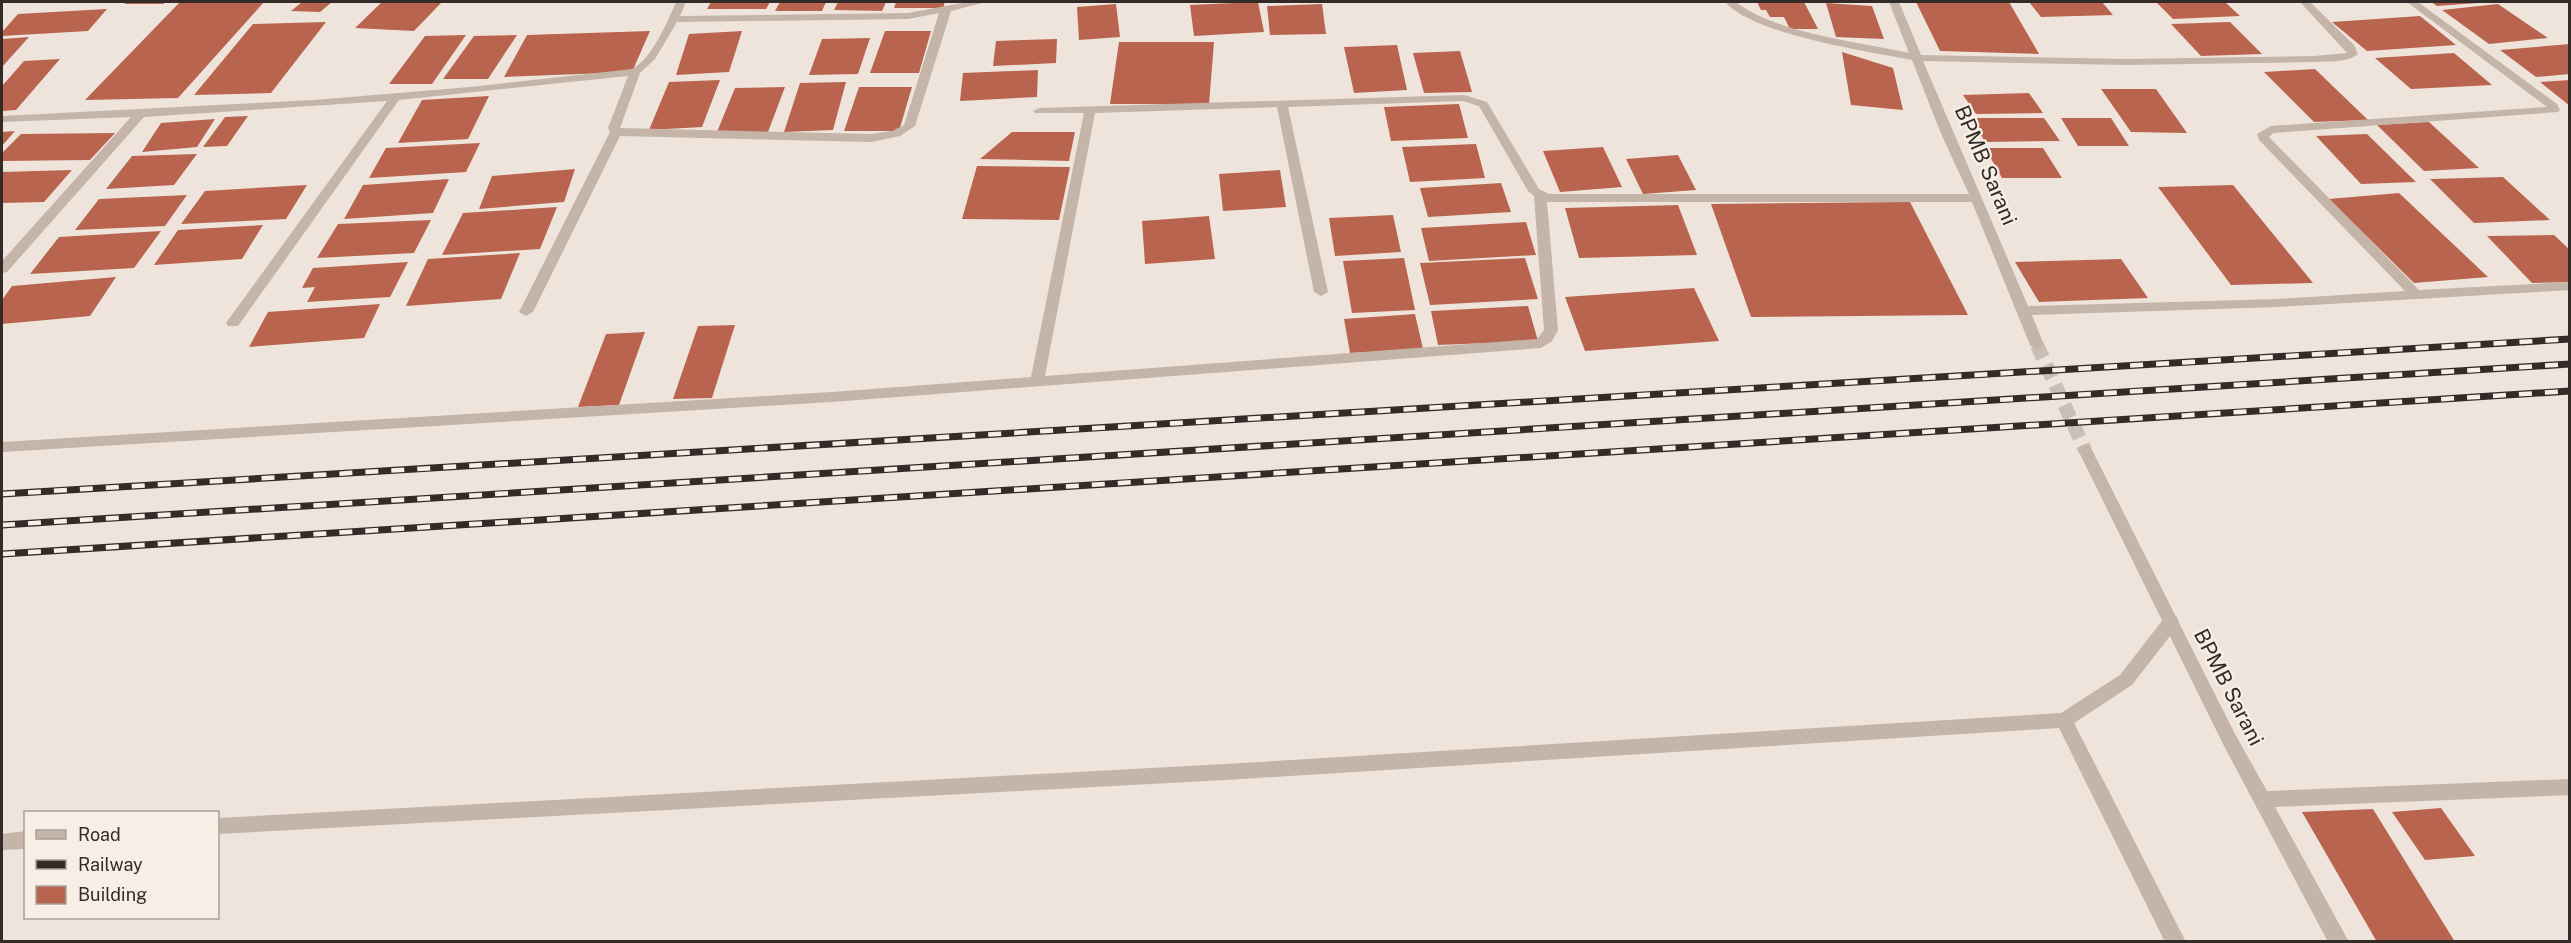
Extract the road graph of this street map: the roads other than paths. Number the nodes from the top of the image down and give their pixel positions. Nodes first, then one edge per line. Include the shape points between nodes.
1 (681, 2) edge
2 (981, 2) edge
3 (1730, 2) edge
4 (1894, 2) edge
5 (2304, 2) edge
6 (2412, 2) edge
7 (968, 3) edge
8 (946, 9) junction
9 (675, 19) junction
10 (1916, 58) junction
11 (635, 72) junction
12 (397, 95) junction
13 (1282, 104) junction
14 (1090, 110) junction
15 (1039, 111) dead end
16 (140, 115) junction
17 (2, 119) edge
18 (616, 132) junction
19 (1540, 195) junction
20 (1977, 198) junction
21 (2, 269) edge
22 (2570, 286) edge
23 (1321, 292) dead end
24 (2416, 295) junction
25 (2022, 310) junction
26 (526, 312) dead end
27 (233, 323) dead end
28 (2037, 345) tunnel mouth
29 (1037, 381) junction
30 (2, 447) edge
31 (2085, 450) tunnel mouth
32 (2171, 622) junction
33 (2064, 720) junction
34 (2570, 787) edge
35 (2261, 799) junction
36 (219, 826) edge
37 (24, 840) edge
38 (2, 842) edge
39 (2176, 942) edge
40 (2339, 942) edge

1 - 9 street
2 - 7 street
3 - 10 street via 1778,28
4 - 10 street, BPMB Sarani
5 - 10 street via 2350,46 2353,54 2314,59 2186,61
6 - 24 street via 2554,110 2271,130 2263,138
7 - 8 street
8 - 9 street via 908,16
8 - 18 street via 909,126 893,136
9 - 11 street
10 - 20 street, BPMB Sarani
11 - 12 street
11 - 18 street via 614,128
12 - 16 street
12 - 27 street
13 - 14 street
13 - 19 street via 1476,100 1483,104
13 - 23 street
14 - 15 street
14 - 29 street
16 - 17 street
16 - 21 street
18 - 26 street
19 - 20 street
19 - 29 street via 1551,330 1541,343
20 - 25 street, BPMB Sarani
22 - 24 street
24 - 25 street
25 - 28 street, BPMB Sarani
29 - 30 street
31 - 32 street, BPMB Sarani
32 - 33 street via 2126,680
32 - 35 street, BPMB Sarani
33 - 36 street via 1225,772
33 - 39 street
34 - 35 street
35 - 40 street, BPMB Sarani
37 - 38 street

